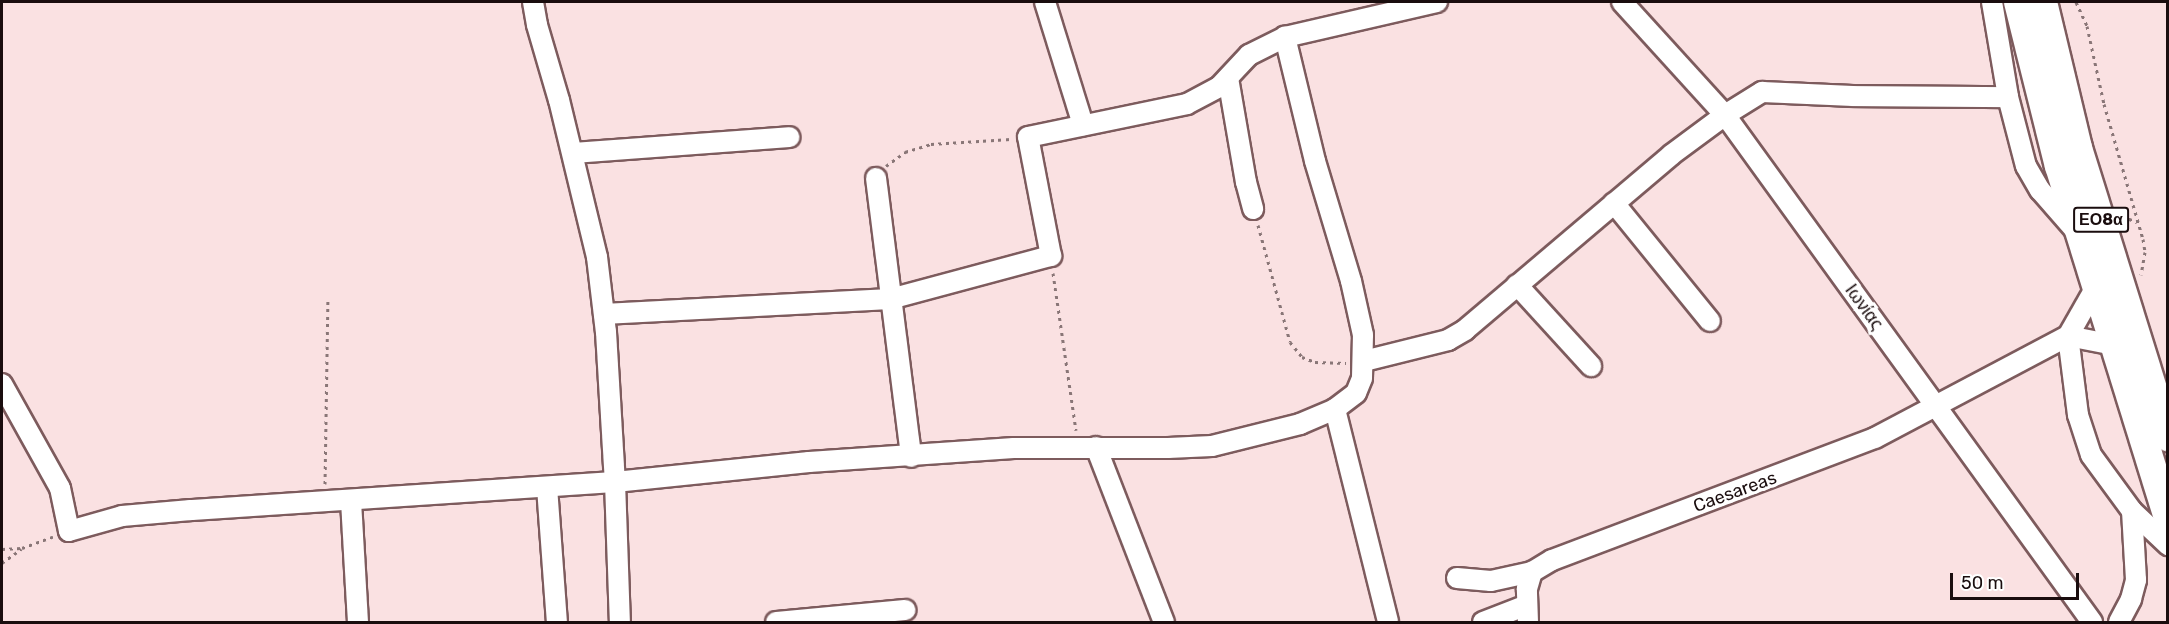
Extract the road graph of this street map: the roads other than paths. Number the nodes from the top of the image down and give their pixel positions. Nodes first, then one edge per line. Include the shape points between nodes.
1 (533, 2) edge
2 (1045, 2) edge
3 (1437, 2) edge
4 (1622, 2) edge
5 (1992, 2) edge
6 (2018, 2) edge
7 (2043, 2) edge
8 (1285, 37) junction
9 (1228, 78) junction
10 (2008, 97) junction
11 (1725, 115) junction
12 (1083, 125) junction
13 (789, 137) dead end
14 (573, 153) junction
15 (876, 178) road end
16 (1614, 203) junction
17 (1253, 209) road end
18 (2079, 234) junction
19 (1517, 285) junction
20 (2096, 287) junction
21 (890, 299) junction
22 (604, 314) junction
23 (1710, 321) dead end
24 (2068, 336) junction
25 (2114, 345) junction
26 (1364, 361) junction
27 (1591, 366) dead end
28 (2, 384) edge
29 (1937, 407) junction
30 (1335, 409) junction
31 (2168, 437) edge
32 (1087, 447) junction
33 (911, 457) junction
34 (615, 482) junction
35 (548, 487) junction
36 (351, 501) junction
37 (2132, 511) junction
38 (2168, 519) edge
39 (2168, 545) edge
40 (1532, 572) junction
41 (1456, 578) dead end
42 (905, 610) dead end
43 (1528, 614) edge
44 (841, 620) edge
45 (2126, 620) edge
46 (358, 622) edge
47 (557, 622) edge
48 (620, 622) edge
49 (776, 622) edge
50 (1164, 622) edge
51 (1388, 622) edge
52 (1483, 622) edge
53 (2092, 622) edge

1 - 14 street
2 - 12 street
3 - 8 street
4 - 11 street, Ιωνίας
5 - 10 street
6 - 18 highway, ΕΟ8α
7 - 31 highway, ΕΟ8α via 2078,147
8 - 9 street via 1250,55
8 - 26 street via 1351,281 1363,335
9 - 12 street via 1206,96 1187,104
9 - 17 street
10 - 11 street via 1761,92
10 - 18 street via 2026,166 2040,190
11 - 16 street
11 - 29 street, Ιωνίας
12 - 21 street via 1028,138 1051,256
13 - 14 street
14 - 22 street via 597,257
15 - 21 street
16 - 19 street
16 - 23 street
18 - 20 highway, ΕΟ8α
19 - 26 street via 1448,340
19 - 27 street
20 - 24 street
20 - 25 highway, ΕΟ8α
21 - 22 street
21 - 33 street
22 - 34 street
24 - 25 street
24 - 29 street, Caesareas
24 - 37 street via 2083,434 2096,464
25 - 38 highway, ΕΟ8α
26 - 30 street via 1356,393
28 - 36 street via 60,488 69,531 122,516
29 - 40 street, Caesareas via 1834,456 1551,560
29 - 53 street, Ιωνίας
30 - 32 street via 1300,424 1212,446
30 - 51 street
32 - 33 street via 1014,448
32 - 50 street
33 - 34 street via 787,463
34 - 35 street
34 - 48 street
35 - 36 street
35 - 47 street
36 - 46 street
37 - 39 street
37 - 45 street via 2136,580
40 - 41 street, Caesareas via 1491,580
40 - 43 street
42 - 44 street
43 - 52 street
44 - 49 street

